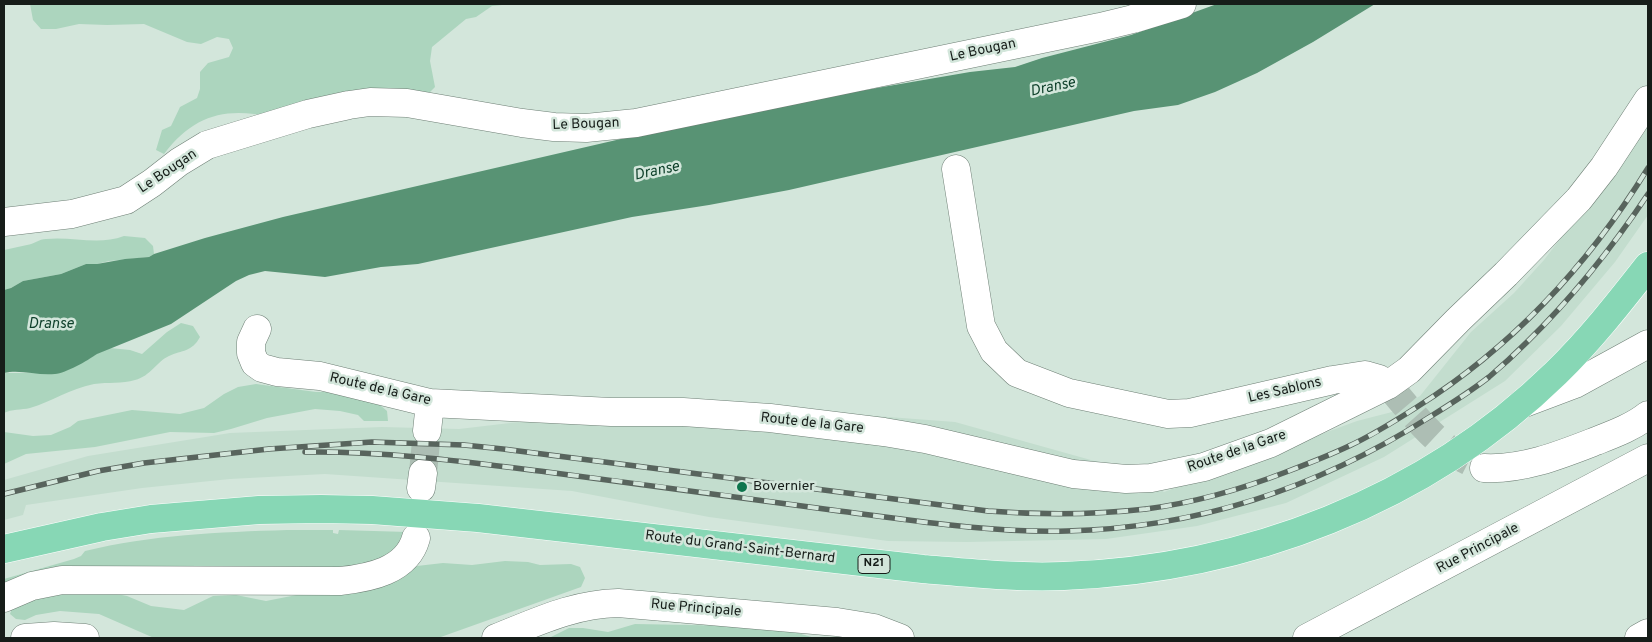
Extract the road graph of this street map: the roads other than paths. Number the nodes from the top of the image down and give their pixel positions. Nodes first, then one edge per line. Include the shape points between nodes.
1 (1182, 4) edge
2 (1648, 100) edge
3 (956, 169) dead end
4 (4, 222) edge
5 (1648, 266) edge
6 (257, 329) dead end
7 (1648, 344) edge
8 (1388, 385) junction
9 (430, 403) junction
10 (1521, 405) junction
11 (1648, 415) edge
12 (427, 431) tunnel mouth
13 (1648, 458) edge
14 (1484, 468) tunnel mouth
15 (416, 538) dead end
16 (4, 549) edge
17 (4, 598) edge
18 (1648, 633) edge
19 (25, 638) edge
20 (85, 638) edge
21 (496, 638) edge
22 (900, 638) edge
23 (1307, 638) edge
24 (1639, 638) edge

1 - 4 street, Le Bougan via 1100,27 606,127 539,126 407,103 348,104 208,145 126,200 72,214
2 - 8 street via 1579,199 1409,370
3 - 8 street, Les Sablons via 981,326 994,352 1017,373 1069,393 1168,414 1190,413 1365,375
5 - 10 main road, Route du Grand-Saint-Bernard / N21 via 1587,340
6 - 9 street, Route de la Gare via 251,342 251,353 255,363 262,368 320,376
7 - 10 street via 1575,384
8 - 9 street, Route de la Gare via 1270,443 1204,467 1151,478 1126,479 1073,474 916,437 770,418
9 - 12 street
10 - 16 main road, Route du Grand-Saint-Bernard / N21 via 1430,470 1359,508 1314,527 1227,554 1103,574 1016,575 923,569 478,518 372,510 259,510 151,519
11 - 14 street via 1619,432 1527,465
13 - 23 street, Rue Principale
15 - 17 street via 414,547 402,561 378,574 358,579 62,580 32,586
18 - 24 street
19 - 20 street
21 - 22 street, Rue Principale via 573,608 618,603 837,622 874,628

